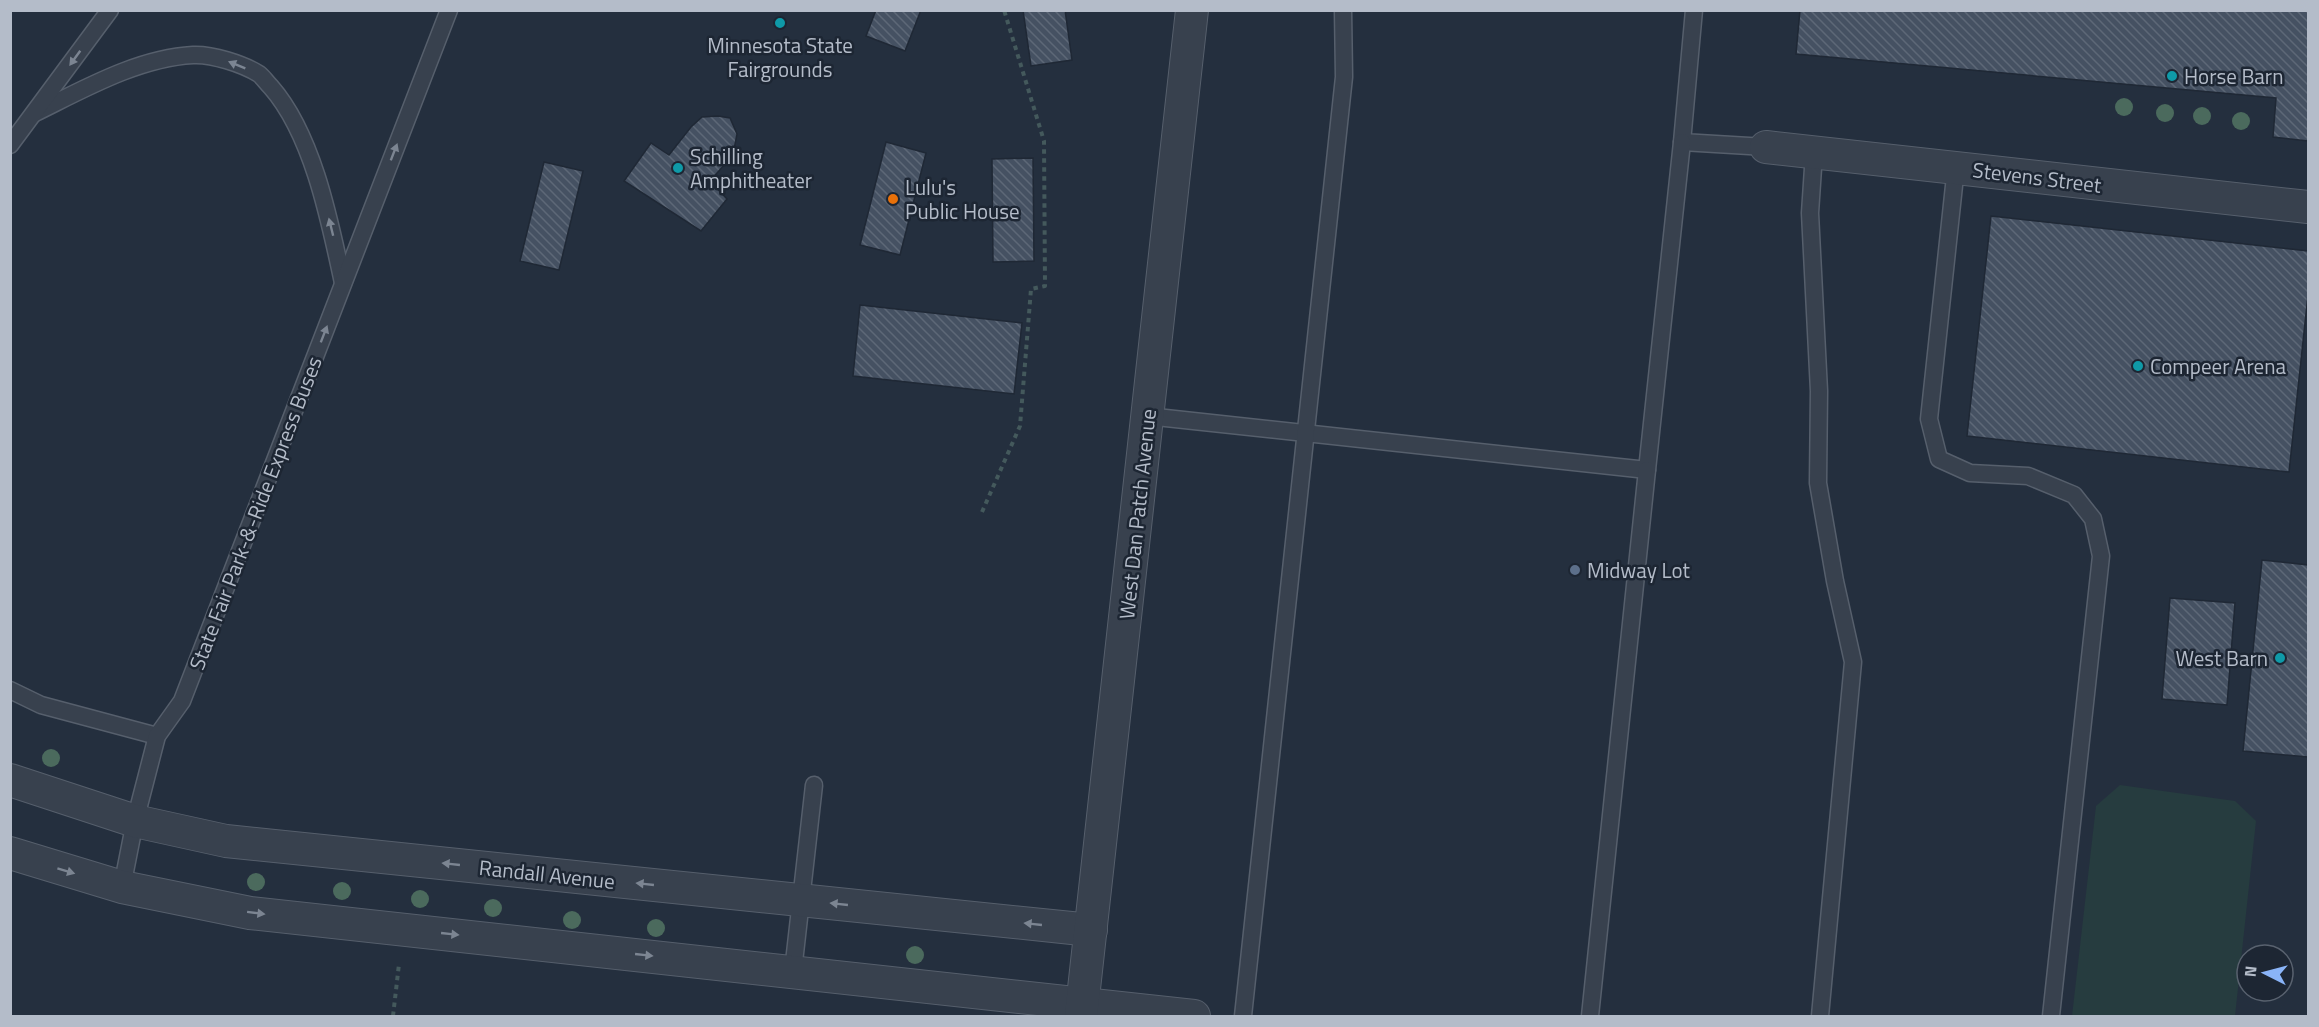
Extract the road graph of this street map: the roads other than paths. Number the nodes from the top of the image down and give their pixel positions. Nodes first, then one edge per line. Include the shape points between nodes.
1 (110, 10) edge
2 (449, 10) edge
3 (1192, 10) edge
4 (1343, 10) edge
5 (1694, 10) edge
6 (35, 113) junction
7 (1682, 142) junction
8 (10, 146) edge
9 (1766, 147) joint
10 (1814, 153) junction
11 (1956, 167) junction
12 (2308, 207) edge
13 (343, 284) junction
14 (1147, 416) junction
15 (1307, 435) junction
16 (1647, 470) junction
17 (10, 690) edge
18 (156, 736) junction
19 (10, 780) edge
20 (814, 785) dead end
21 (135, 821) junction
22 (10, 854) edge
23 (122, 887) junction
24 (801, 900) junction
25 (1091, 930) junction
26 (793, 971) junction
27 (1082, 1010) edge
28 (1194, 1017) edge
29 (1243, 1017) edge
30 (1590, 1017) edge
31 (1820, 1017) edge
32 (2051, 1017) edge

1 -> 6 lane
13 -> 2 lane, State Fair Park-&-Ride Express Buses
3 - 14 street, West Dan Patch Avenue
4 - 15 lane via 1344,77
5 - 7 lane
6 - 8 lane
13 -> 6 lane via 331,224 313,168 281,99 260,74 220,58 194,55 156,62 103,80
7 - 9 lane
7 - 16 lane
9 - 10 street, Stevens Street
10 - 11 street, Stevens Street
10 - 31 lane via 1810,213 1819,391 1818,483 1853,662
11 - 12 street, Stevens Street
11 - 32 lane via 1929,419 1939,459 1970,473 2028,476 2074,495 2093,519 2101,556
18 -> 13 lane, State Fair Park-&-Ride Express Buses via 182,701
14 - 15 lane
14 - 25 street, West Dan Patch Avenue
15 - 16 lane
15 - 29 lane
16 - 30 lane
17 - 18 lane via 41,705
18 - 21 lane
19 - 21 street, Randall Avenue
20 - 24 lane
21 - 23 lane
24 -> 21 street, Randall Avenue via 226,840
22 -> 23 street
23 -> 26 street via 250,913
25 -> 24 street, Randall Avenue
24 - 26 lane
25 - 27 street, West Dan Patch Avenue
26 - 27 street
27 - 28 street

